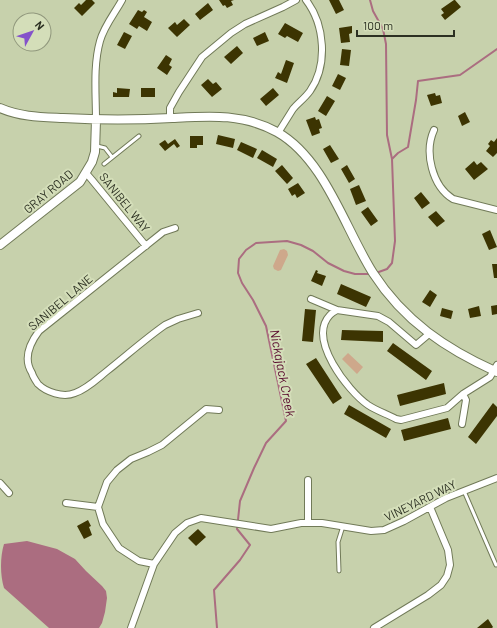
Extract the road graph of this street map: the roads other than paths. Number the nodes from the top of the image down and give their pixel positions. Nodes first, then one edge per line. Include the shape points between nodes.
1 (122, 0) edge
2 (296, 0) edge
3 (306, 0) edge
4 (0, 108) edge
5 (170, 118) junction
6 (96, 120) junction
7 (434, 130) dead end
8 (278, 133) junction
9 (139, 136) dead end
10 (95, 146) junction
11 (112, 156) junction
12 (104, 164) dead end
13 (86, 173) junction
14 (497, 210) edge
15 (175, 228) dead end
16 (0, 245) edge
17 (146, 246) junction
18 (311, 299) dead end
19 (338, 310) junction
20 (198, 313) dead end
21 (429, 334) junction
22 (496, 369) edge
23 (463, 394) junction
24 (219, 410) dead end
25 (462, 424) dead end
26 (497, 478) edge
27 (308, 480) dead end
28 (0, 483) edge
29 (464, 491) junction
30 (9, 493) dead end
31 (66, 503) dead end
32 (98, 507) junction
33 (430, 507) junction
34 (308, 523) junction
35 (343, 526) junction
36 (154, 564) junction
37 (496, 565) edge
38 (339, 571) dead end
39 (130, 628) edge
40 (374, 628) edge

1 - 6 street via 100,40 96,61
2 - 5 street via 231,32 202,57 170,108
3 - 8 street via 320,34 321,67 310,90
4 - 6 street via 30,117
5 - 6 street
5 - 8 street via 238,118
6 - 10 street, GRAY ROAD
7 - 14 street via 430,138 430,154 437,180 445,193 458,201
8 - 21 street via 299,149 313,165 381,285
9 - 11 lane
10 - 11 lane via 105,148
10 - 13 street, GRAY ROAD via 92,162
11 - 12 lane
13 - 16 street, GRAY ROAD via 80,182
13 - 17 street, SANIBEL WAY
15 - 17 street, SANIBEL LANE via 163,232
17 - 20 street, SANIBEL LANE via 39,331 28,349 30,372 38,384 63,395 74,394 88,386 165,325
18 - 19 street
19 - 21 street via 378,316 416,345
19 - 23 street via 330,315 323,327 326,348 341,378 369,405 401,420 447,408
21 - 22 street via 457,353
22 - 23 street via 490,377
23 - 25 street via 466,400
24 - 32 street via 206,409 162,445 130,459 121,466 107,482
26 - 29 street, VINEYARD WAY
27 - 34 street
28 - 30 street
29 - 33 street, VINEYARD WAY
29 - 37 lane
31 - 32 street
32 - 36 street via 103,524 119,548 139,561
33 - 35 street, VINEYARD WAY via 384,530 371,531
33 - 40 street via 448,550 450,565 447,576 441,585 428,595
34 - 35 street, VINEYARD WAY
34 - 36 street, VINEYARD WAY via 271,529 201,518 187,523 175,533
35 - 38 lane via 338,542
36 - 39 street, VINEYARD WAY

